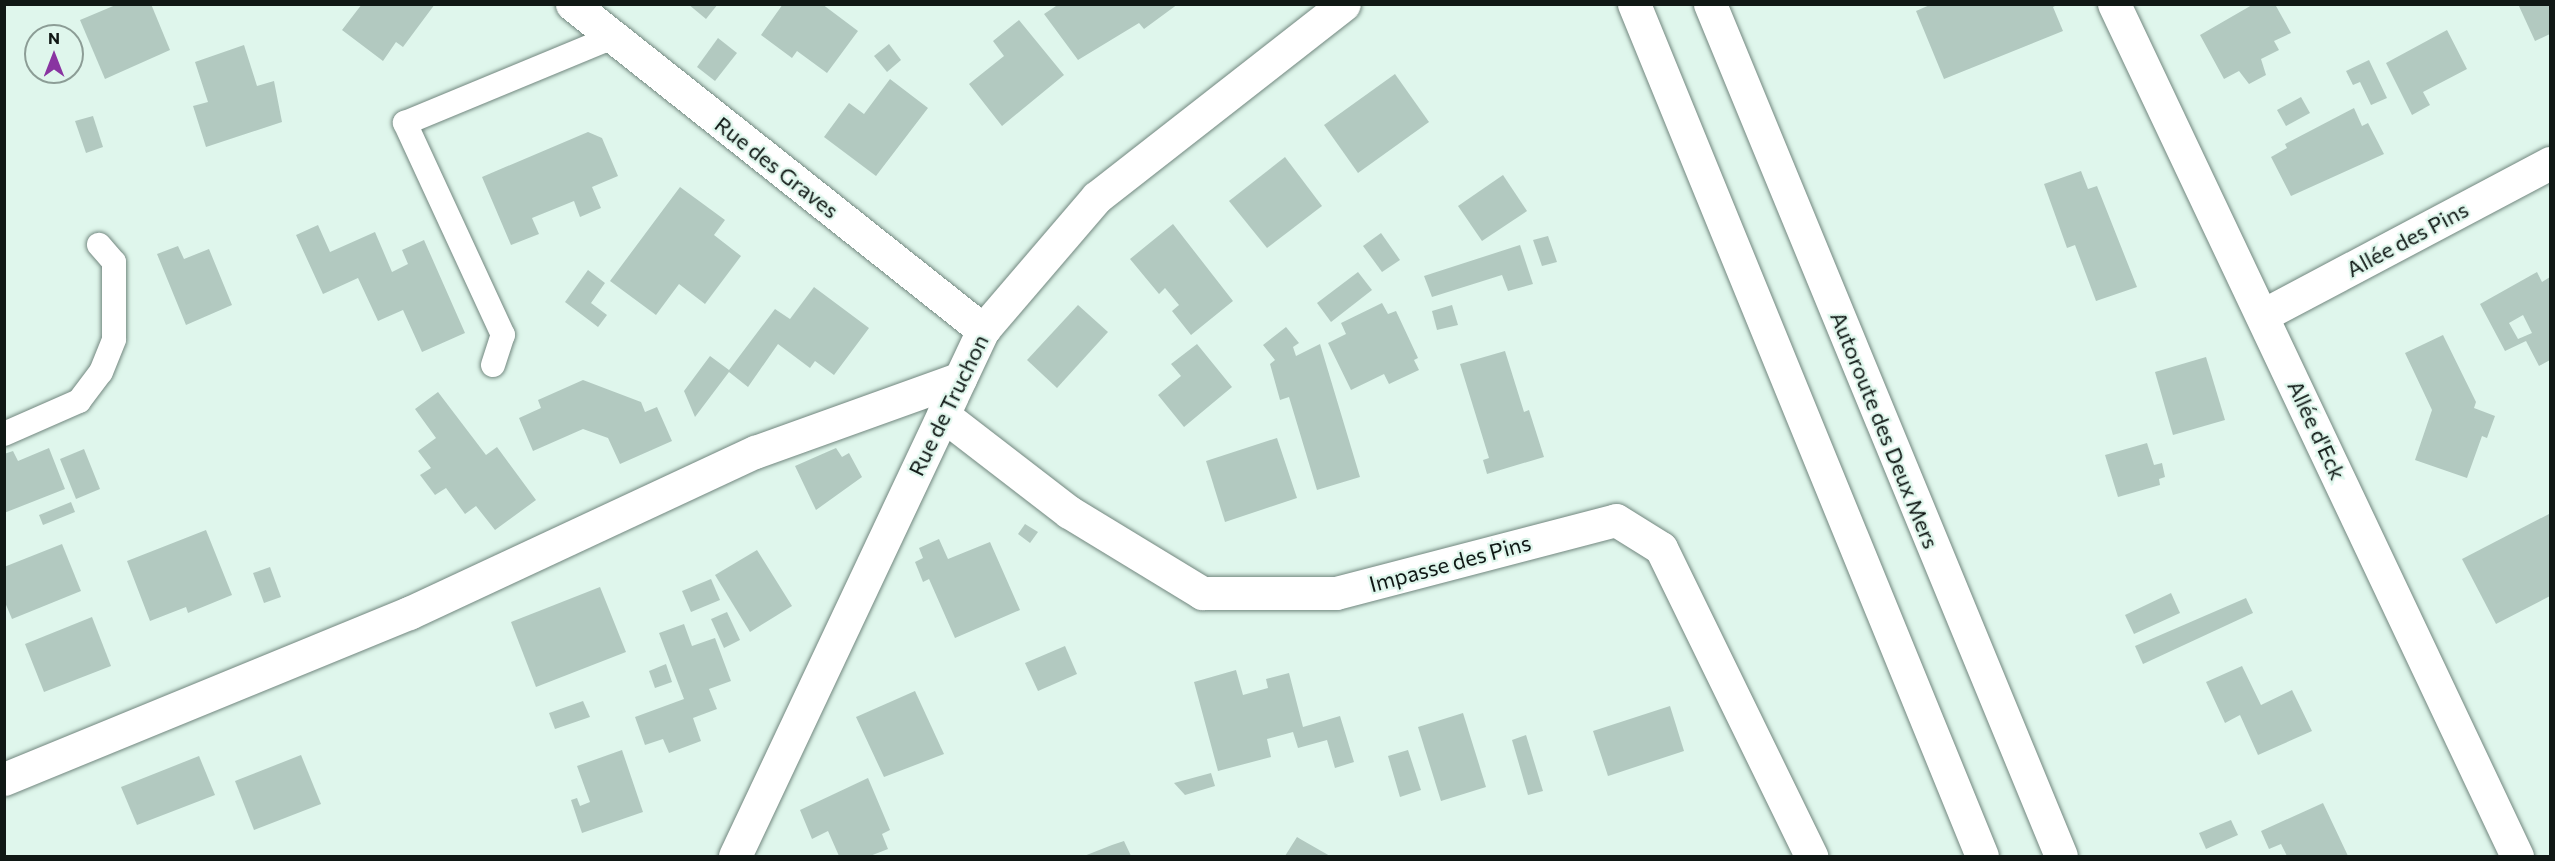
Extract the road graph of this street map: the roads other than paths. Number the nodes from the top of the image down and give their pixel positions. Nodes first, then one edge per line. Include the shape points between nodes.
1 (572, 4) edge
2 (1634, 4) edge
3 (1710, 4) edge
4 (2114, 4) edge
5 (1338, 6) edge
6 (613, 37) junction
7 (2550, 163) edge
8 (99, 245) dead end
9 (2263, 315) junction
10 (983, 330) junction
11 (493, 365) dead end
12 (960, 378) junction
13 (943, 415) junction
14 (4, 434) edge
15 (4, 778) edge
16 (735, 856) edge
17 (1811, 856) edge
18 (1982, 856) edge
19 (2061, 856) edge
20 (2517, 856) edge

1 - 6 main road, Rue des Graves
2 - 18 main road
3 - 19 main road, Autoroute des Deux Mers
4 - 9 main road, Allée d'Eck
5 - 10 main road, Rue de Truchon via 1097,197
6 - 10 main road, Rue des Graves
6 - 11 lane via 405,123 503,335
7 - 9 main road, Allée des Pins
8 - 14 lane via 114,262 114,339 101,372 79,401
9 - 20 main road, Allée d'Eck
10 - 12 main road, Rue de Truchon
12 - 13 main road, Rue de Truchon
12 - 15 main road via 755,452 409,613
13 - 16 main road, Rue de Truchon
13 - 17 main road, Impasse des Pins via 1068,512 1202,593 1336,593 1616,520 1661,548

